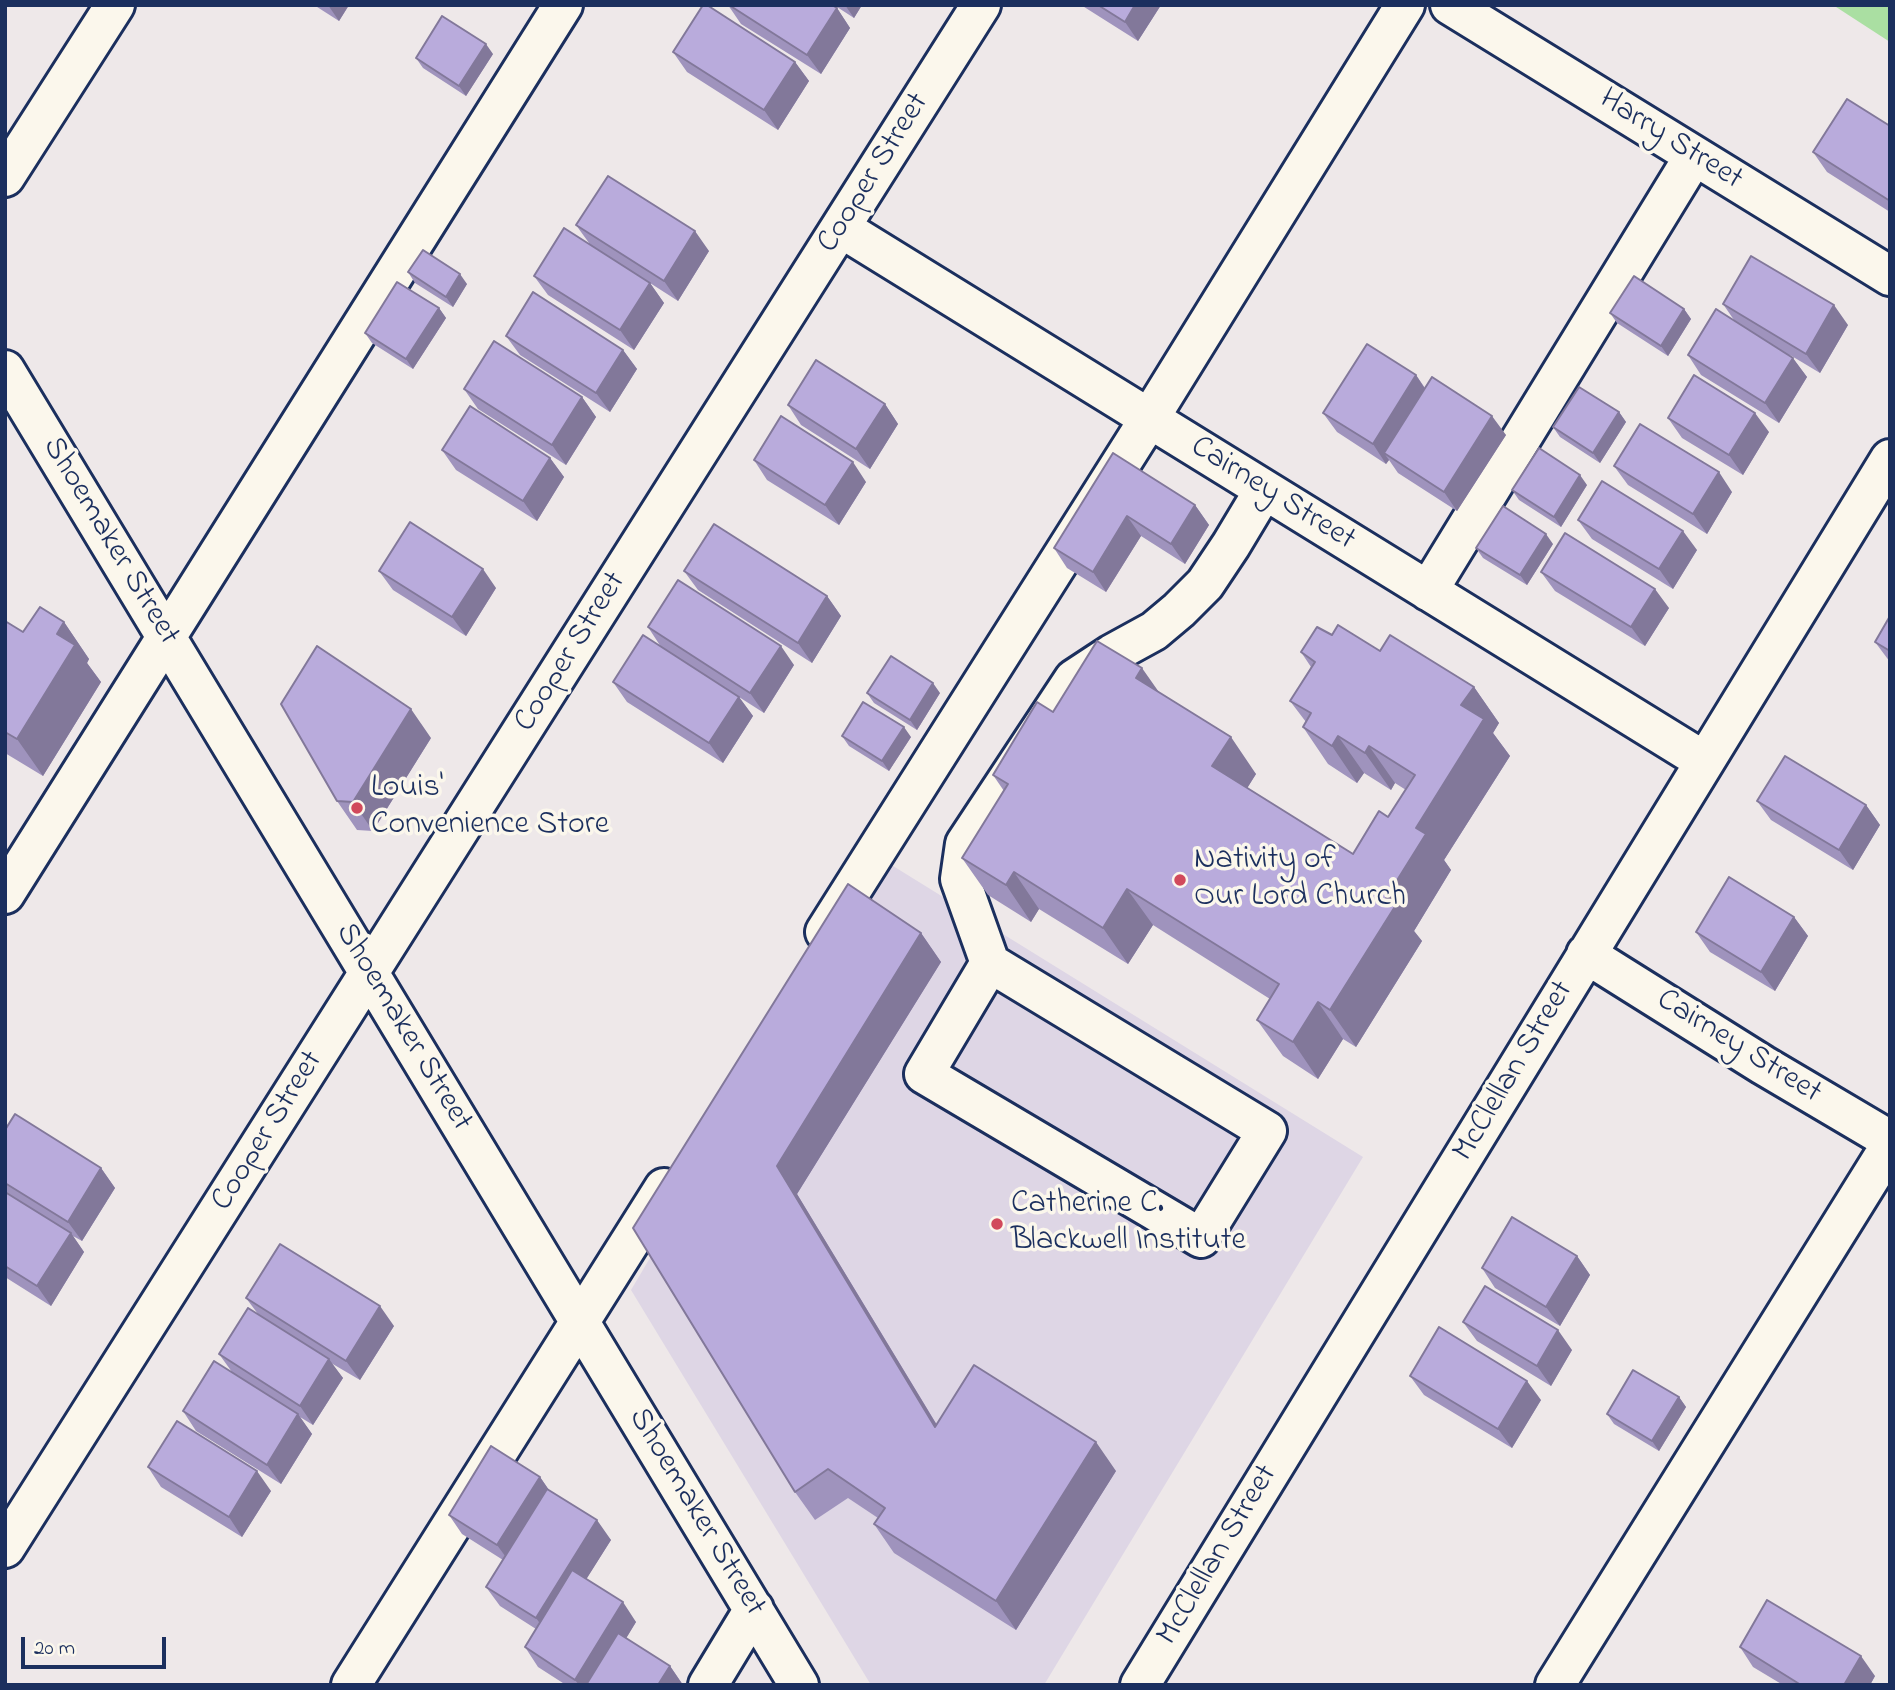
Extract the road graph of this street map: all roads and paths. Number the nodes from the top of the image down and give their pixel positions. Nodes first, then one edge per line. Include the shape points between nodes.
1 (115, 5) edge
2 (563, 5) edge
3 (981, 5) edge
4 (1405, 5) edge
5 (1450, 5) edge
6 (1694, 156) junction
7 (5, 177) edge
8 (841, 228) junction
9 (1890, 276) edge
10 (5, 370) edge
11 (1149, 419) junction
12 (1890, 459) edge
13 (1264, 490) junction
14 (1428, 590) junction
15 (166, 636) junction
16 (1704, 761) junction
17 (5, 894) edge
18 (1586, 954) junction
19 (809, 958) edge
20 (990, 963) junction
21 (369, 974) junction
22 (1890, 1140) edge
23 (1890, 1146) edge
24 (683, 1158) edge
25 (579, 1322) junction
26 (5, 1548) edge
27 (754, 1609) junction
28 (351, 1685) edge
29 (708, 1685) edge
30 (799, 1685) edge
31 (1140, 1685) edge
32 (1555, 1685) edge

1 - 7 street
2 - 15 street
3 - 8 street, Cooper Street
4 - 11 street
5 - 6 street, Harry Street
6 - 9 street, Harry Street
6 - 14 street
8 - 11 street, Cairney Street
8 - 21 street, Cooper Street
10 - 15 street, Shoemaker Street
11 - 13 street, Cairney Street
11 - 19 street
12 - 16 street, McClellan Street
13 - 14 street, Cairney Street
13 - 20 street via 1205,584 1180,610 1154,631 1074,678 965,844 960,878
14 - 16 street, Cairney Street
15 - 17 street
15 - 21 street, Shoemaker Street
16 - 18 street, McClellan Street
18 - 22 street, Cairney Street
18 - 31 street, McClellan Street
20 - 20 street via 1267,1132 1201,1238 923,1074
21 - 25 street, Shoemaker Street
21 - 26 street, Cooper Street
23 - 32 street
24 - 25 street
25 - 27 street, Shoemaker Street
25 - 28 street
27 - 29 street
27 - 30 street, Shoemaker Street

